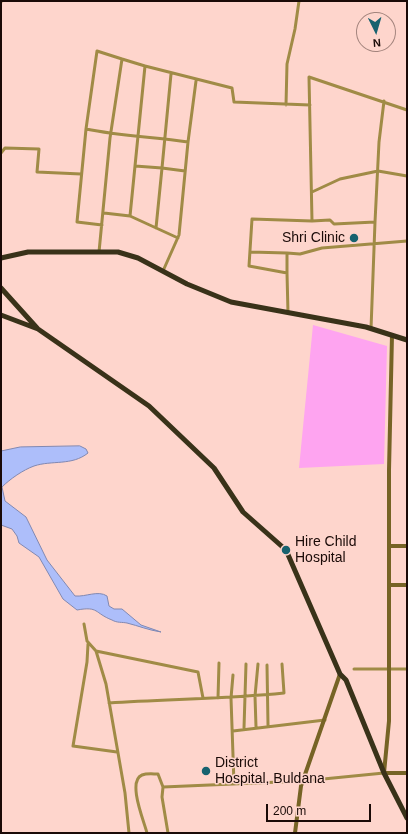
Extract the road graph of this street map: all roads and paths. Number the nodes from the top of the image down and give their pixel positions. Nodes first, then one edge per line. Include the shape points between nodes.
1 (299, 1) edge
2 (122, 59) junction
3 (145, 66) junction
4 (171, 74) junction
5 (196, 81) junction
6 (384, 101) junction
7 (286, 105) junction
8 (310, 105) junction
9 (407, 110) edge
10 (86, 129) junction
11 (110, 134) junction
12 (138, 136) junction
13 (164, 139) junction
14 (188, 142) junction
15 (1, 152) edge
16 (135, 166) junction
17 (162, 168) junction
18 (185, 171) junction
19 (378, 172) junction
20 (81, 174) junction
21 (407, 176) edge
22 (312, 192) junction
23 (104, 213) junction
24 (130, 216) junction
25 (312, 221) junction
26 (375, 222) junction
27 (102, 225) junction
28 (156, 228) junction
29 (178, 238) junction
30 (407, 241) edge
31 (374, 244) junction
32 (99, 252) junction
33 (250, 252) junction
34 (287, 253) junction
35 (1, 258) edge
36 (163, 271) junction
37 (287, 273) junction
38 (1, 288) edge
39 (288, 314) junction
40 (1, 315) edge
41 (38, 329) junction
42 (371, 329) junction
43 (392, 335) junction
44 (407, 340) edge
45 (389, 546) junction
46 (407, 546) edge
47 (389, 585) junction
48 (407, 585) edge
49 (84, 624) dead end
50 (88, 644) junction
51 (96, 651) junction
52 (220, 663) dead end
53 (246, 664) dead end
54 (258, 664) dead end
55 (282, 664) dead end
56 (267, 665) dead end
57 (354, 669) dead end
58 (389, 669) junction
59 (407, 669) edge
60 (340, 674) junction
61 (233, 675) dead end
62 (268, 695) junction
63 (255, 696) junction
64 (244, 697) junction
65 (203, 698) junction
66 (218, 698) junction
67 (231, 698) junction
68 (109, 703) junction
69 (325, 720) junction
70 (268, 725) junction
71 (256, 727) junction
72 (244, 728) junction
73 (233, 731) junction
74 (117, 752) junction
75 (384, 773) junction
76 (407, 773) edge
77 (303, 781) junction
78 (234, 784) junction
79 (164, 787) junction
80 (407, 818) edge
81 (129, 833) edge
82 (147, 833) edge
83 (168, 833) edge
84 (295, 833) edge

1 - 7 street via 287,64
2 - 3 street
2 - 10 street via 97,51
2 - 11 street
3 - 4 street
3 - 12 street
4 - 5 street
4 - 13 street
5 - 7 street via 232,88 234,102
5 - 14 street
6 - 8 street via 309,77
6 - 9 street
6 - 19 street
7 - 8 street
8 - 22 street
10 - 11 street
10 - 20 street
11 - 12 street
11 - 23 street
12 - 13 street
12 - 16 street
13 - 14 street
13 - 17 street
14 - 18 street
15 - 20 street via 5,148 39,149 36,172
16 - 17 street
16 - 24 street
17 - 18 street
17 - 28 street
18 - 29 street
19 - 21 street
19 - 22 street via 340,179
19 - 26 street
20 - 27 street via 77,222
22 - 25 street
23 - 24 street
23 - 27 street
24 - 28 street
25 - 26 street via 330,220 334,224
25 - 33 street via 252,219
26 - 31 street
27 - 32 street
28 - 29 street
29 - 36 street
30 - 31 street
31 - 34 street via 322,248 300,254
31 - 42 street
32 - 35 highway via 28,252
32 - 36 highway via 118,252 132,256
33 - 34 street
33 - 37 street via 249,266
34 - 37 street
36 - 39 highway via 187,284 232,302
37 - 39 street
38 - 41 highway
39 - 42 highway
40 - 41 highway
41 - 60 highway via 150,406 214,468 243,512 286,550
42 - 43 highway
43 - 44 highway
43 - 45 main road
45 - 46 main road
45 - 47 main road
47 - 48 main road
47 - 58 main road
49 - 50 street
50 - 51 street
50 - 74 street via 73,746
51 - 65 street via 198,672
51 - 68 street
52 - 66 street
53 - 64 street
54 - 63 street
55 - 62 street via 284,693
56 - 62 street
57 - 58 street
58 - 59 street
58 - 75 main road via 389,722
60 - 69 main road
60 - 75 highway via 346,680
61 - 67 street
62 - 63 street
62 - 70 street
63 - 64 street
63 - 71 street
64 - 67 street
64 - 72 street
65 - 66 street
65 - 68 street
66 - 67 street
67 - 73 street
68 - 74 street
69 - 70 street
69 - 77 main road
70 - 71 street
71 - 72 street
72 - 73 street
73 - 78 street
74 - 81 street
75 - 76 main road
75 - 77 street
75 - 80 highway
77 - 78 street
77 - 84 main road
78 - 79 street
79 - 82 street via 158,774 142,775 137,779 135,790
79 - 83 street via 162,797

